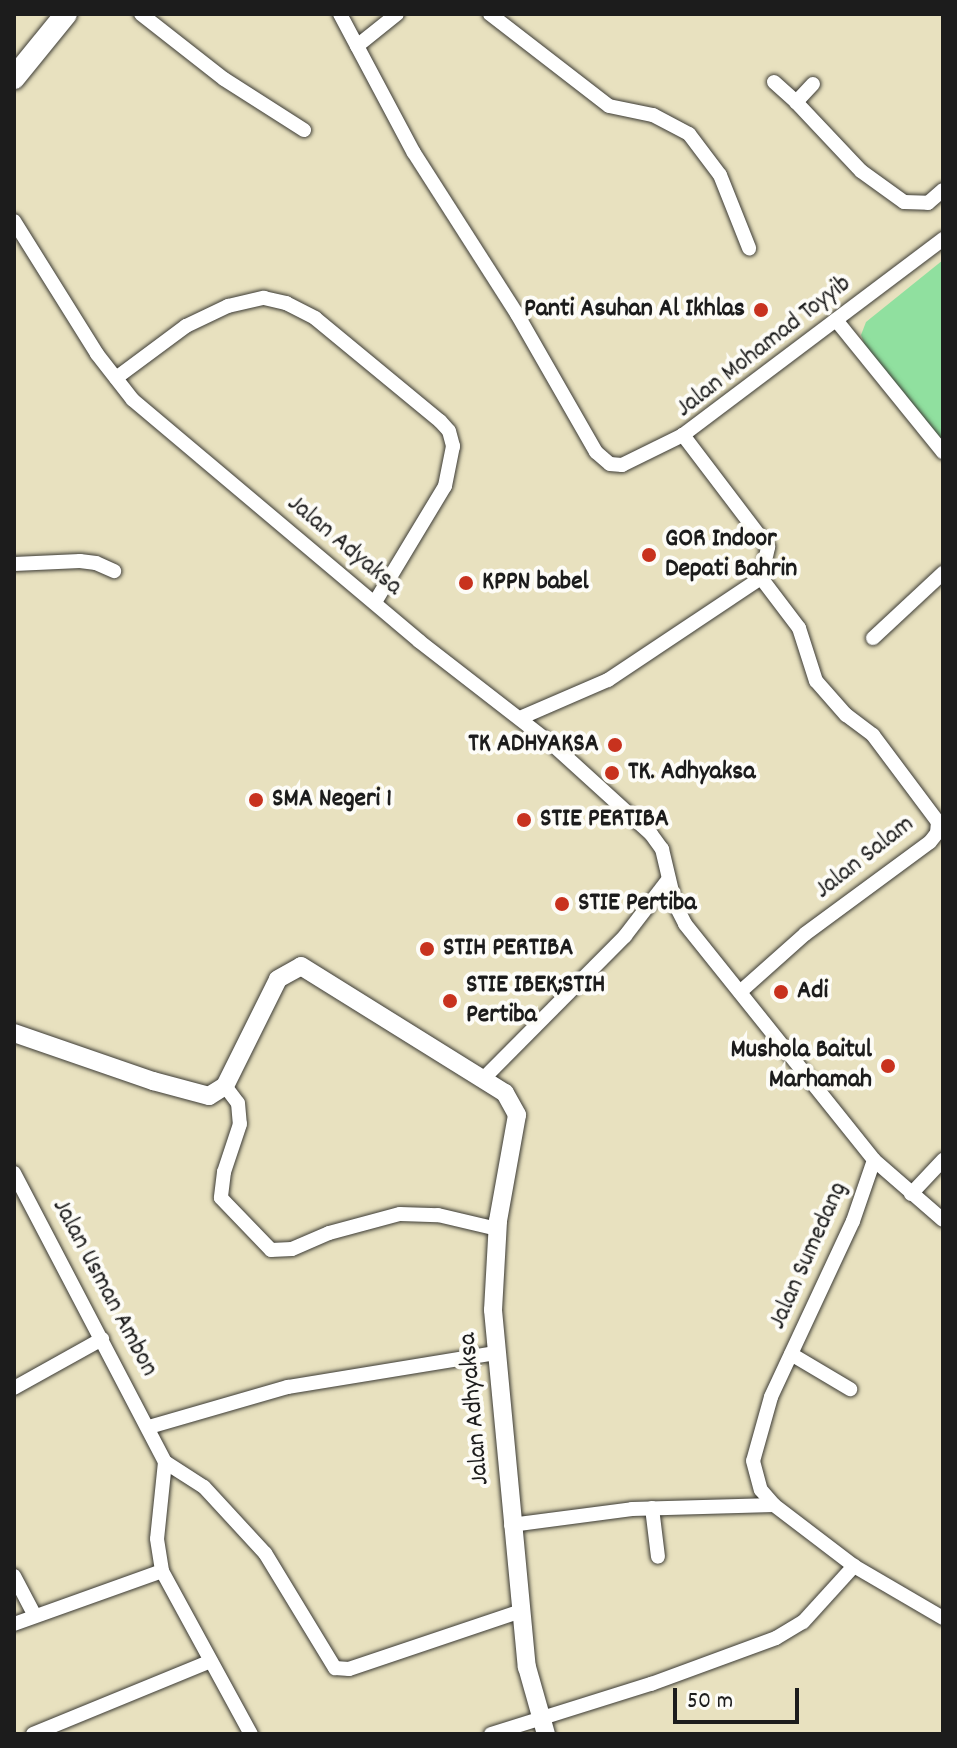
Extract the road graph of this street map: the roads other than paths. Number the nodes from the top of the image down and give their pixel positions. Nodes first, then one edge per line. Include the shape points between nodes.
1 (66, 14) edge
2 (141, 14) edge
3 (340, 14) edge
4 (397, 14) edge
5 (490, 14) edge
6 (357, 46) junction
7 (14, 78) edge
8 (774, 82) dead end
9 (813, 84) dead end
10 (796, 102) junction
11 (304, 130) dead end
12 (943, 190) edge
13 (14, 221) edge
14 (943, 239) edge
15 (749, 248) dead end
16 (836, 320) junction
17 (116, 378) junction
18 (683, 435) junction
19 (943, 452) edge
20 (14, 564) edge
21 (114, 571) dead end
22 (943, 573) edge
23 (761, 578) junction
24 (375, 602) junction
25 (873, 638) dead end
26 (520, 718) junction
27 (668, 880) junction
28 (740, 992) junction
29 (14, 1033) edge
30 (490, 1081) junction
31 (225, 1086) junction
32 (874, 1160) junction
33 (943, 1160) edge
34 (14, 1173) edge
35 (911, 1194) junction
36 (20, 1199) edge
37 (943, 1220) edge
38 (497, 1229) junction
39 (102, 1339) junction
40 (496, 1353) junction
41 (791, 1354) junction
42 (14, 1388) edge
43 (850, 1389) dead end
44 (149, 1427) junction
45 (165, 1462) junction
46 (774, 1505) junction
47 (652, 1508) junction
48 (511, 1525) junction
49 (658, 1557) dead end
50 (854, 1566) junction
51 (162, 1571) junction
52 (14, 1576) edge
53 (521, 1611) junction
54 (35, 1616) junction
55 (943, 1618) edge
56 (14, 1624) edge
57 (211, 1661) junction
58 (542, 1725) edge
59 (250, 1731) edge
60 (33, 1734) edge
61 (231, 1734) edge
62 (491, 1734) edge

1 - 7 main road
2 - 11 street via 224,79
3 - 6 street
4 - 6 street
5 - 15 street via 609,106 653,115 689,134 720,175
6 - 18 street via 414,153 517,314 596,452 610,464 622,465
8 - 10 street
9 - 10 street
10 - 12 street via 861,171 904,202 928,203
13 - 17 street, Jalan Adyaksa
14 - 16 street, Jalan Mohamad Toyyib
16 - 18 street, Jalan Mohamad Toyyib
16 - 19 street
17 - 24 street, Jalan Adyaksa via 161,426
17 - 24 street via 186,326 228,306 264,298 315,318 440,421 453,446 445,486
18 - 23 street, Jalan Mohamad Toyyib via 768,547
20 - 21 street via 80,561
22 - 25 street
23 - 26 street via 608,680
23 - 28 street, Jalan Salam via 799,628 824,693 873,735 934,813 938,827 930,842 805,934
24 - 26 street, Jalan Adyaksa
26 - 27 street, Jalan Adyaksa via 651,834 662,849
27 - 28 street, Jalan Sumedang via 685,924
27 - 30 street via 625,936
28 - 32 street, Jalan Sumedang
29 - 31 street via 197,1094 209,1096
30 - 31 street via 301,966 278,979
30 - 38 street, Jalan Adhyaksa via 517,1115
31 - 38 street via 238,1103 240,1124 221,1198 271,1250 292,1249 400,1214 438,1215
32 - 35 street
32 - 41 street, Jalan Sumedang via 853,1221
33 - 35 street
34 - 36 street, Jalan Usman Ambon
35 - 37 street
36 - 39 street, Jalan Usman Ambon
38 - 40 street, Jalan Adhyaksa via 492,1285
39 - 42 street
39 - 44 street, Jalan Usman Ambon
40 - 44 street via 288,1387
40 - 48 street, Jalan Adhyaksa
41 - 43 street
41 - 46 street, Jalan Sumedang via 754,1448 761,1490
44 - 45 street, Jalan Usman Ambon
45 - 51 street via 157,1539
45 - 53 street via 218,1500 265,1553 335,1668 349,1669
46 - 47 street
46 - 50 street, Jalan Sumedang
47 - 48 street
47 - 49 street
48 - 53 street, Jalan Adhyaksa
50 - 55 street, Jalan Sumedang
50 - 58 street via 803,1622 776,1638
51 - 54 street
51 - 57 street
52 - 54 street
53 - 58 street, Jalan Adhyaksa via 527,1667
54 - 56 street
57 - 59 street
57 - 60 street
58 - 62 street
59 - 61 street

